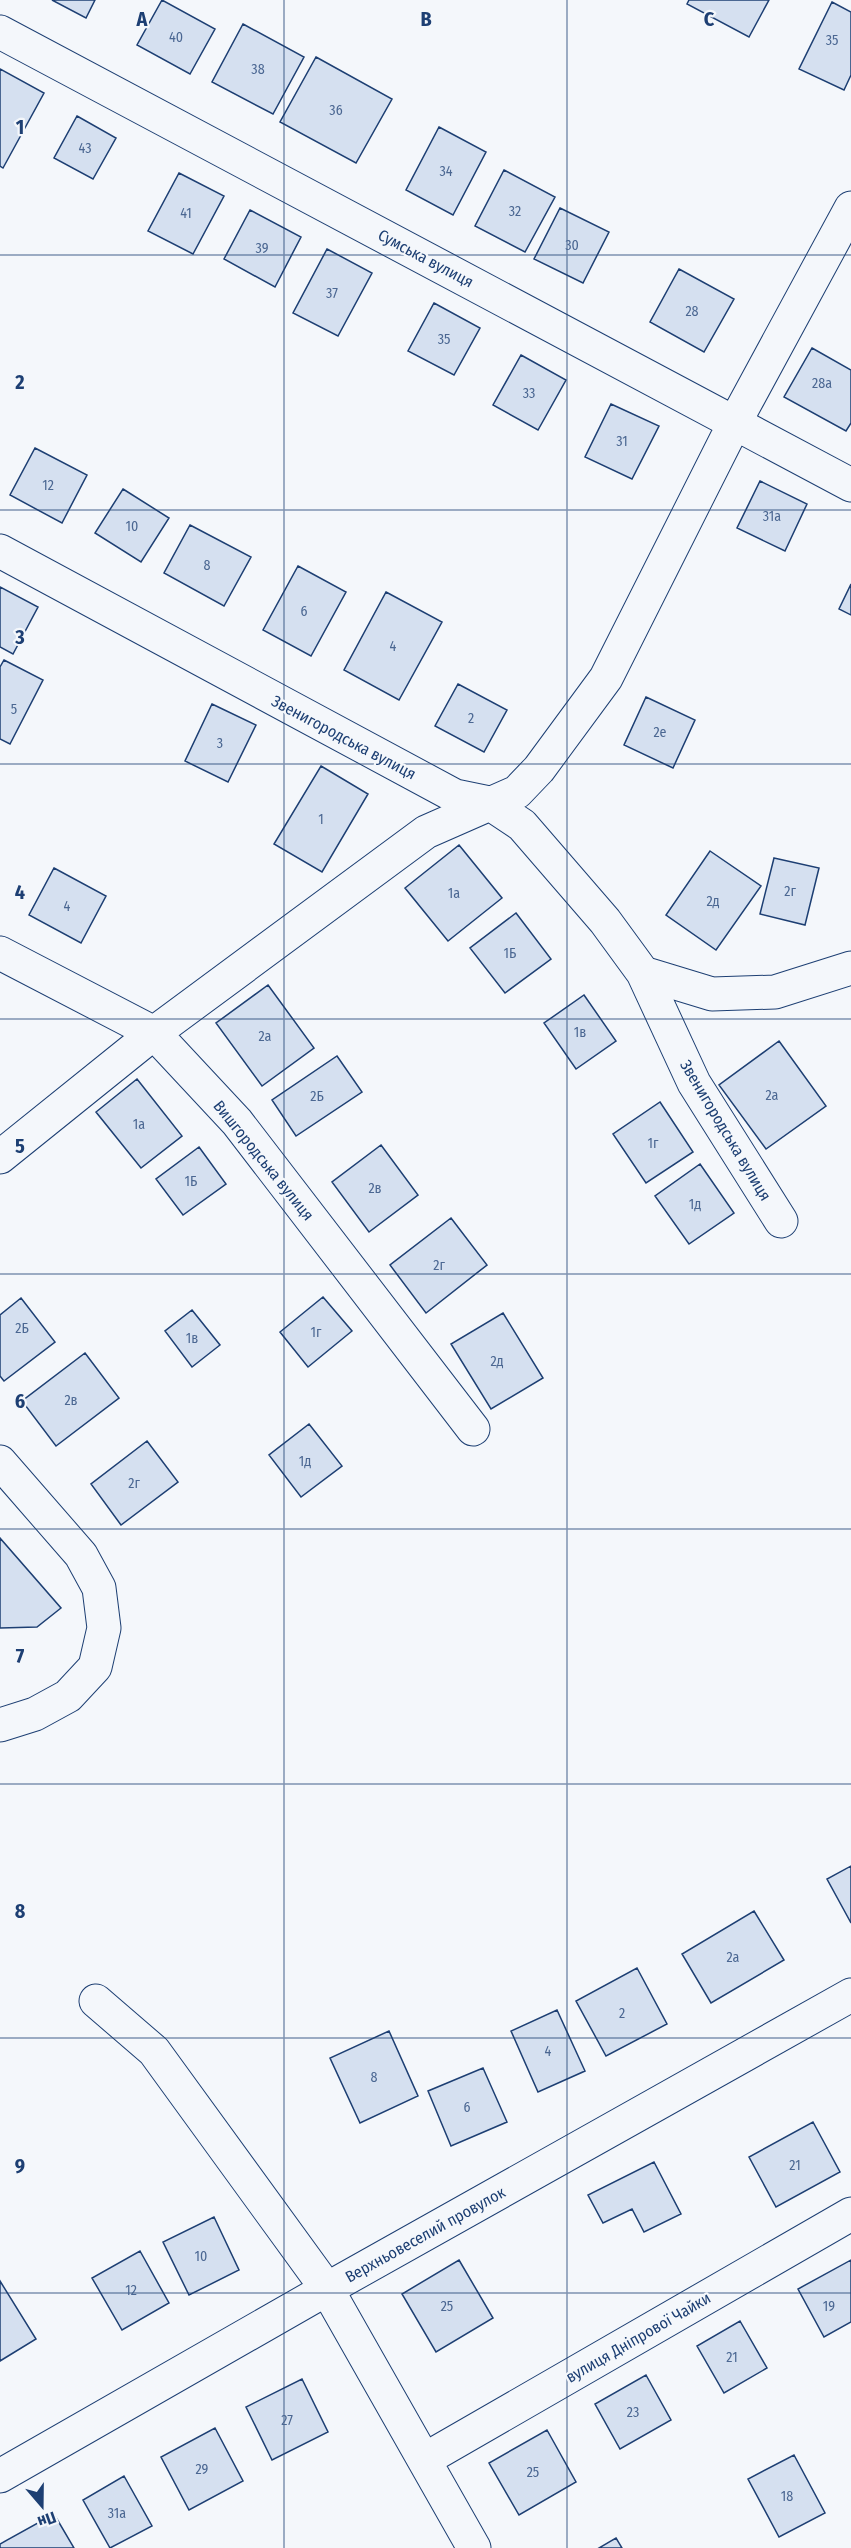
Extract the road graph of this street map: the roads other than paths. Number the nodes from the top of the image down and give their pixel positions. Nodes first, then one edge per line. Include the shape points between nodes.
1 (0, 32) edge
2 (851, 208) edge
3 (735, 422) junction
4 (851, 485) edge
5 (0, 551) edge
6 (489, 803) junction
7 (0, 953) edge
8 (851, 968) edge
9 (643, 974) junction
10 (154, 1033) junction
11 (0, 1157) edge
12 (781, 1221) dead end
13 (473, 1429) dead end
14 (0, 1462) edge
15 (0, 1725) edge
16 (851, 1995) edge
17 (96, 2001) dead end
18 (851, 2214) edge
19 (327, 2289) junction
20 (424, 2460) junction
21 (0, 2476) edge
22 (474, 2548) edge

1 - 3 street, Сумська вулиця
2 - 3 street
3 - 4 street, Сумська вулиця
3 - 6 street via 606,678 539,770 517,792
5 - 6 street, Звенигородська вулиця via 455,796
6 - 9 street, Звенигородська вулиця via 522,825 605,921
6 - 10 street via 426,832
7 - 10 street, Вишгородська вулиця
8 - 9 street via 775,992 754,993 712,994
9 - 12 street, Звенигородська вулиця via 694,1083
10 - 11 street
10 - 13 street, Вишгородська вулиця via 237,1122
14 - 15 street via 81,1555 99,1588 104,1628 95,1667 68,1696 35,1714
16 - 19 street, Верхньовеселий провулок
17 - 19 street via 154,2051
18 - 20 street, вулиця Дніпрової Чайки
19 - 20 street
19 - 21 street, Верхньовеселий провулок
20 - 22 street

